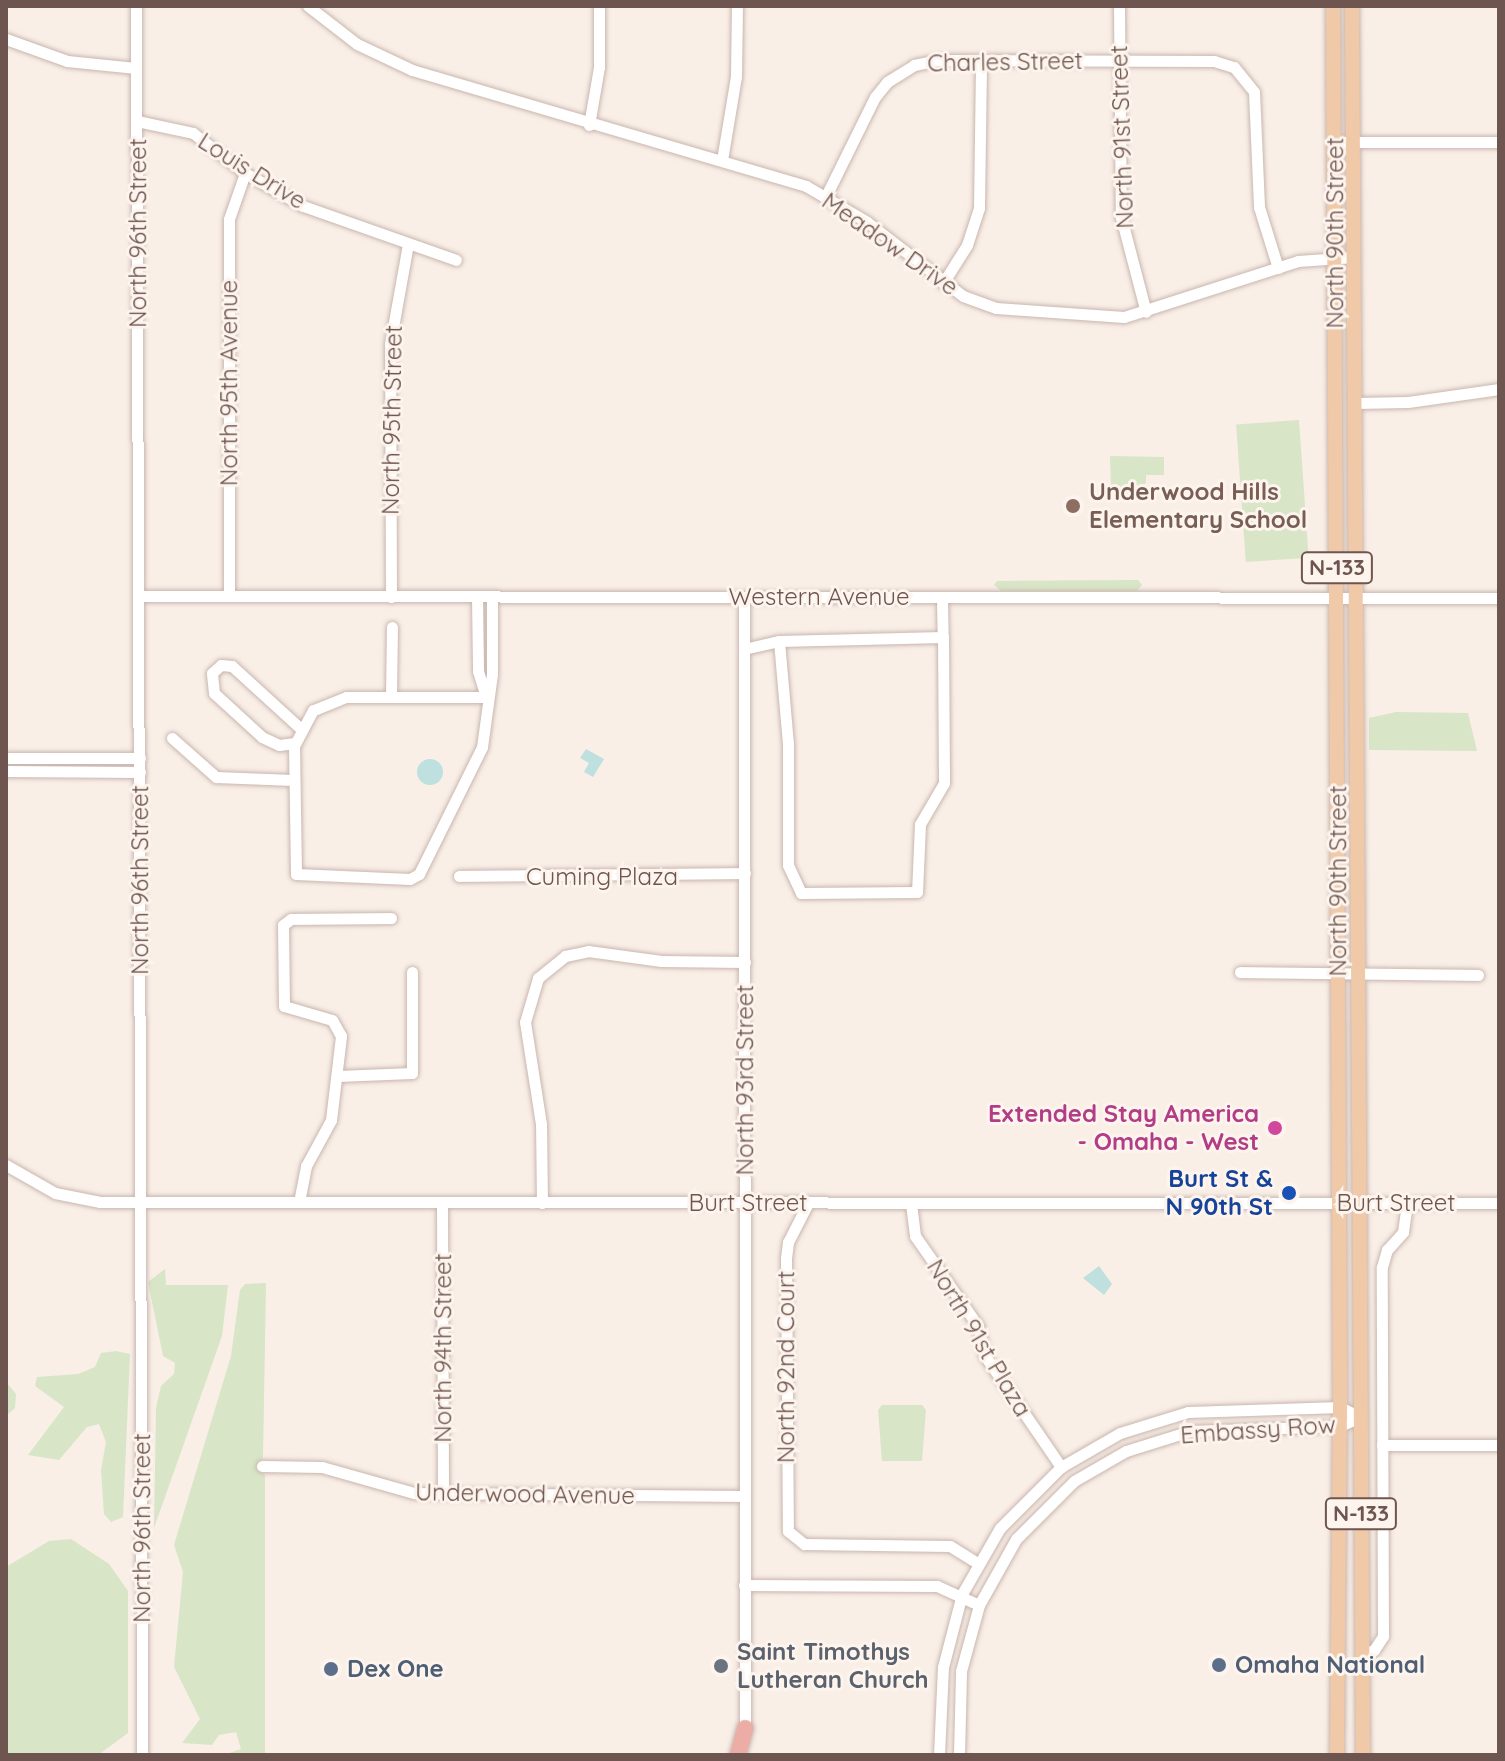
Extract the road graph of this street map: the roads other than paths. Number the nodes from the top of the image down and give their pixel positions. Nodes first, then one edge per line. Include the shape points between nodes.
1 (136, 6) edge
2 (308, 6) edge
3 (599, 6) edge
4 (737, 6) edge
5 (1119, 6) edge
6 (1333, 6) edge
7 (1352, 6) edge
8 (6, 39) edge
9 (981, 60) junction
10 (1119, 61) junction
11 (136, 68) junction
12 (137, 121) junction
13 (589, 125) junction
14 (1334, 142) junction
15 (1354, 142) junction
16 (1499, 142) edge
17 (722, 160) junction
18 (245, 173) junction
19 (826, 196) junction
20 (408, 244) junction
21 (1335, 257) junction
22 (1354, 257) junction
23 (456, 260) dead end
24 (1278, 268) junction
25 (943, 283) junction
26 (1146, 312) junction
27 (1499, 389) edge
28 (1355, 403) junction
29 (138, 596) junction
30 (229, 596) junction
31 (391, 597) junction
32 (477, 597) junction
33 (492, 597) junction
34 (744, 597) junction
35 (942, 598) junction
36 (1337, 598) junction
37 (1356, 598) junction
38 (1499, 598) edge
39 (392, 627) dead end
40 (943, 637) junction
41 (779, 641) junction
42 (744, 649) junction
43 (391, 697) junction
44 (486, 697) junction
45 (300, 728) junction
46 (172, 738) dead end
47 (295, 743) junction
48 (6, 758) edge
49 (140, 758) junction
50 (6, 771) edge
51 (140, 772) junction
52 (293, 780) junction
53 (745, 873) junction
54 (459, 876) dead end
55 (391, 918) dead end
56 (745, 962) junction
57 (412, 972) dead end
58 (1240, 972) dead end
59 (1338, 974) junction
60 (1357, 974) junction
61 (1478, 975) dead end
62 (338, 1076) junction
63 (6, 1165) edge
64 (141, 1202) junction
65 (299, 1202) junction
66 (442, 1202) junction
67 (542, 1203) junction
68 (745, 1203) junction
69 (808, 1203) junction
70 (911, 1203) junction
71 (1407, 1203) junction
72 (1499, 1203) edge
73 (1339, 1204) junction
74 (1359, 1204) junction
75 (1340, 1407) junction
76 (1360, 1417) junction
77 (1340, 1426) junction
78 (1382, 1445) junction
79 (1499, 1445) edge
80 (262, 1466) dead end
81 (1061, 1467) junction
82 (443, 1494) junction
83 (744, 1496) junction
84 (977, 1563) junction
85 (744, 1585) junction
86 (962, 1594) junction
87 (979, 1605) junction
88 (1361, 1655) junction
89 (943, 1667) junction
90 (961, 1671) junction
91 (745, 1728) junction
92 (142, 1755) edge
93 (738, 1755) edge
94 (745, 1755) edge
95 (939, 1755) edge
96 (959, 1755) edge
97 (1337, 1755) edge
98 (1363, 1755) edge

1 - 11 street, North 96th Street
2 - 13 street, Meadow Drive via 382,58
3 - 13 street via 599,67
4 - 17 street via 736,76
5 - 10 street, North 91st Street
6 - 14 main road, North 90th Street / N-133
7 - 15 main road, North 90th Street / N-133
8 - 11 street via 67,61
9 - 10 street, Charles Street
9 - 19 street, Charles Street via 924,62 887,82
9 - 25 street via 979,208 967,245
10 - 24 street, Charles Street via 1211,61 1234,67 1254,92 1259,207
10 - 26 street, North 91st Street via 1121,217
11 - 12 street, North 96th Street
12 - 18 street, Louis Drive via 193,133
12 - 29 street, North 96th Street
13 - 17 street, Meadow Drive
14 - 15 street
14 - 21 main road, North 90th Street / N-133
15 - 16 street
15 - 22 main road, North 90th Street / N-133
17 - 19 street, Meadow Drive
18 - 20 street, Louis Drive via 303,206
18 - 30 street, North 95th Avenue via 229,219
19 - 25 street, Meadow Drive
20 - 23 street, Louis Drive
20 - 31 street, North 95th Street via 390,344
21 - 22 street, Meadow Drive
21 - 24 street, Meadow Drive
21 - 36 main road, North 90th Street / N-133
22 - 28 main road, North 90th Street / N-133
24 - 26 street, Meadow Drive
25 - 26 street, Meadow Drive via 976,302 1019,313 1120,317
27 - 28 street via 1408,402
28 - 37 main road, North 90th Street / N-133
29 - 30 street, Western Avenue
29 - 49 street, North 96th Street
30 - 31 street, Western Avenue
31 - 32 street, Western Avenue
32 - 33 street, Western Avenue
32 - 44 street via 478,671
33 - 34 street, Western Avenue
33 - 44 street via 492,674
34 - 35 street, Western Avenue
34 - 42 street, North 93rd Street
35 - 36 street, Western Avenue
35 - 40 street
36 - 37 street, Western Avenue
36 - 59 main road, North 90th Street / N-133
37 - 38 street, Western Avenue
37 - 60 main road, North 90th Street / N-133
39 - 43 street
40 - 41 street
40 - 41 street via 944,783 920,824 917,892 801,893 788,865 788,744
41 - 42 street
42 - 53 street, North 93rd Street
43 - 44 street
43 - 45 street via 330,700 313,710
44 - 52 street via 478,760 415,877 296,874
45 - 47 street
45 - 47 street via 232,666 221,665 212,673 214,693 262,737 273,744
46 - 52 street via 216,777
47 - 52 street
48 - 49 street
49 - 51 street, North 96th Street
50 - 51 street
51 - 64 street, North 96th Street
53 - 54 street, Cuming Plaza
53 - 56 street, North 93rd Street
55 - 62 street via 291,919 283,925 282,1001 292,1011 335,1023 341,1036
56 - 67 street via 661,961 588,951 547,967 532,987 525,1011 541,1124
56 - 68 street, North 93rd Street
57 - 62 street via 412,1073
58 - 59 street
59 - 60 street
59 - 73 main road, North 90th Street / N-133
60 - 61 street
60 - 74 main road, North 90th Street / N-133
62 - 65 street via 331,1120 306,1166
63 - 64 street, Burt Street via 73,1199
64 - 65 street, Burt Street
64 - 92 street, North 96th Street
65 - 66 street, Burt Street
66 - 67 street, Burt Street
66 - 82 street, North 94th Street
67 - 68 street, Burt Street
68 - 69 street, Burt Street
68 - 83 street, North 93rd Street
69 - 70 street, Burt Street
69 - 84 street, North 92nd Court via 788,1242 786,1258 791,1536 804,1544 950,1546
70 - 73 street, Burt Street
70 - 81 street, North 91st Plaza via 915,1236 978,1326 985,1356
71 - 72 street, Burt Street
71 - 74 street, Burt Street
71 - 78 street via 1406,1224 1382,1267
73 - 74 street, Burt Street
73 - 75 main road, North 90th Street / N-133
74 - 76 main road, North 90th Street / N-133
75 - 76 street, Embassy Row
75 - 77 main road, North 90th Street / N-133
75 - 81 street, Embassy Row via 1188,1412 1120,1433
76 - 77 street, Embassy Row
76 - 88 main road, North 90th Street / N-133
77 - 87 street, Embassy Row via 1204,1429 1126,1451 1074,1481 1035,1517 1002,1560
77 - 97 main road, North 90th Street / N-133
78 - 79 street
78 - 88 street via 1383,1636 1374,1650
80 - 82 street, Underwood Avenue via 322,1467 397,1491
81 - 84 street, Embassy Row via 1014,1510
82 - 83 street, Underwood Avenue
83 - 85 street, North 93rd Street
84 - 86 street, Embassy Row
85 - 86 street via 929,1586
85 - 91 street, North 93rd Street
86 - 87 street
86 - 89 street, Embassy Row
87 - 90 street, Embassy Row
88 - 98 main road, North 90th Street / N-133
89 - 90 street
89 - 95 street, Embassy Row
90 - 96 street, Embassy Row
91 - 93 highway
91 - 94 street, North 93rd Street

